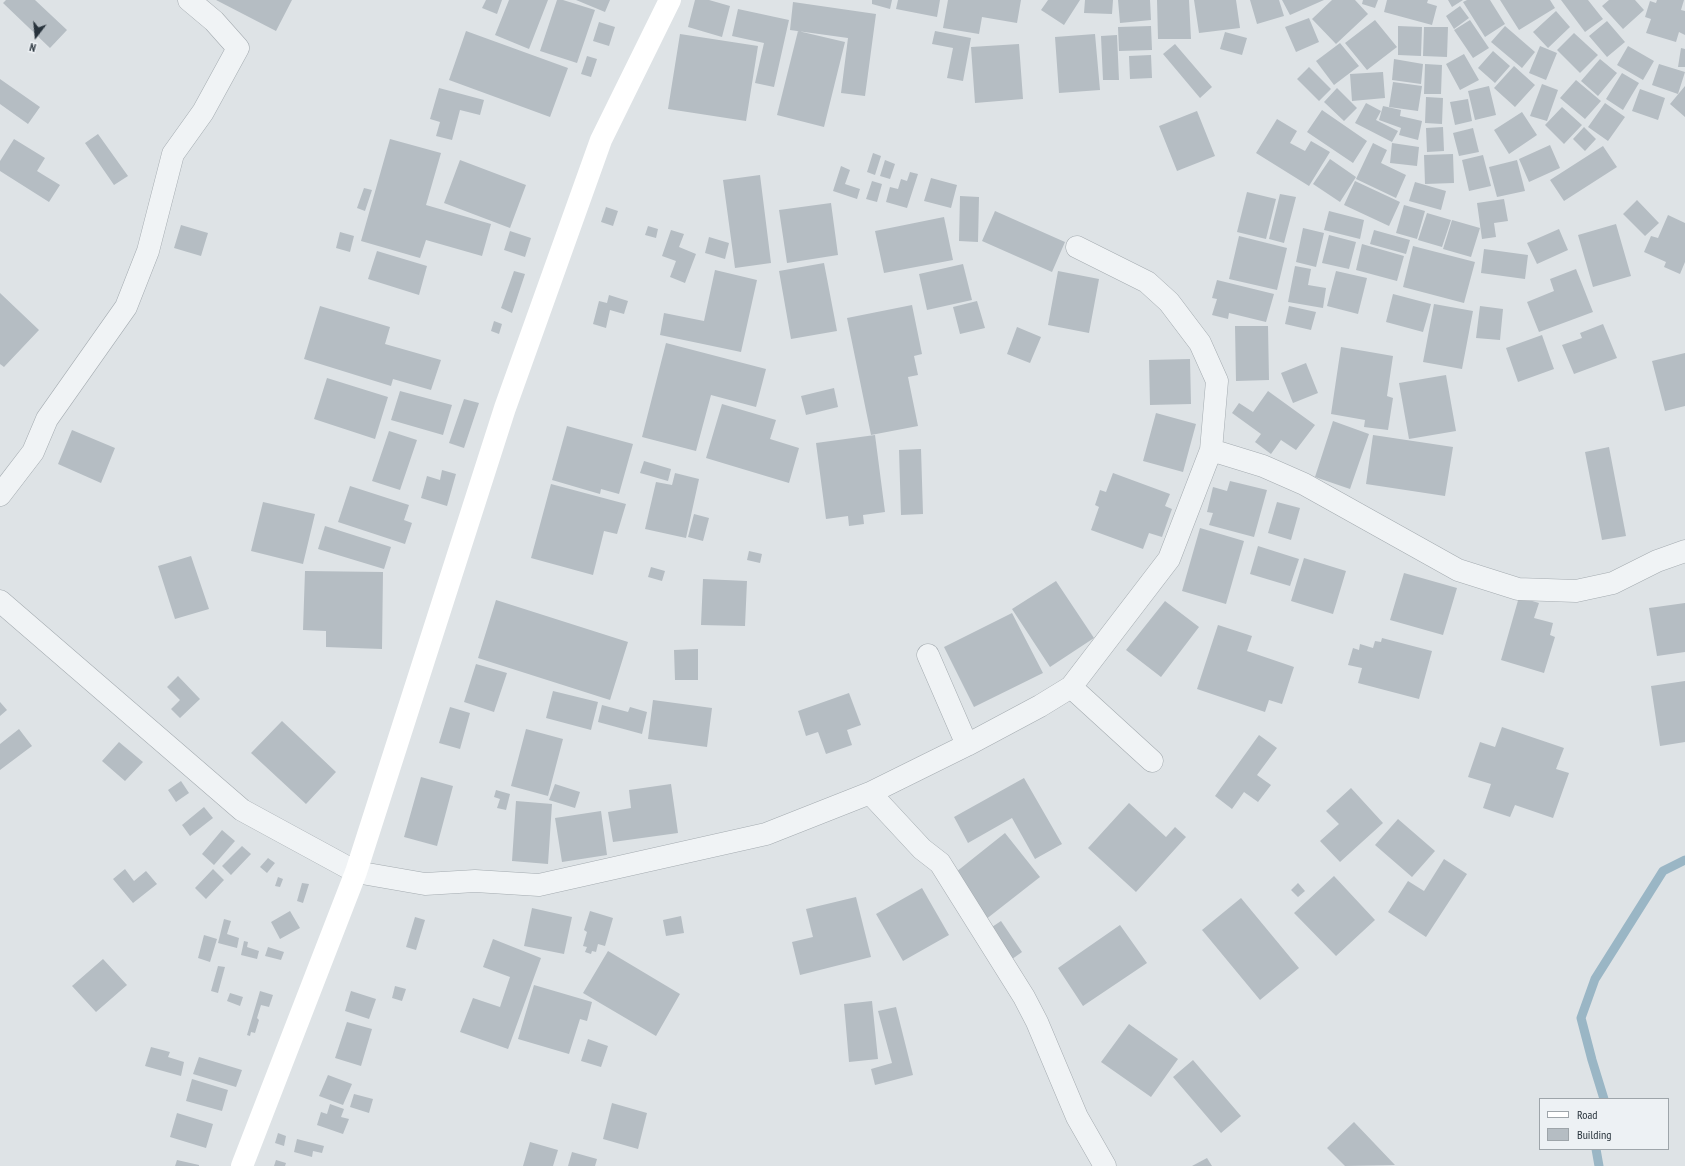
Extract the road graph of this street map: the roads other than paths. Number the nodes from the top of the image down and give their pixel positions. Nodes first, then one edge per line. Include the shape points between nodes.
1 (189, 0) edge
2 (670, 0) edge
3 (1077, 247) dead end
4 (1211, 450) junction
5 (0, 495) edge
6 (1685, 551) edge
7 (0, 601) edge
8 (928, 655) dead end
9 (1071, 687) junction
10 (967, 745) junction
11 (1152, 761) dead end
12 (870, 792) junction
13 (356, 872) junction
14 (242, 1166) edge
15 (1105, 1166) edge

1 - 5 street via 214,20 238,48 203,112 173,154 148,250 126,307 48,419 33,452
2 - 13 main road via 601,140 550,278 502,416
3 - 4 street via 1147,282 1169,302 1200,343 1217,381
4 - 6 street via 1263,466 1304,484 1458,570 1518,589 1576,591 1613,583 1657,561
4 - 9 street via 1169,559
7 - 13 street via 242,810
8 - 10 street
9 - 10 street
9 - 11 street
10 - 12 street
12 - 13 street via 766,834 539,885 474,881 425,884
12 - 15 street via 922,849 940,863 1024,997 1077,1117
13 - 14 main road

